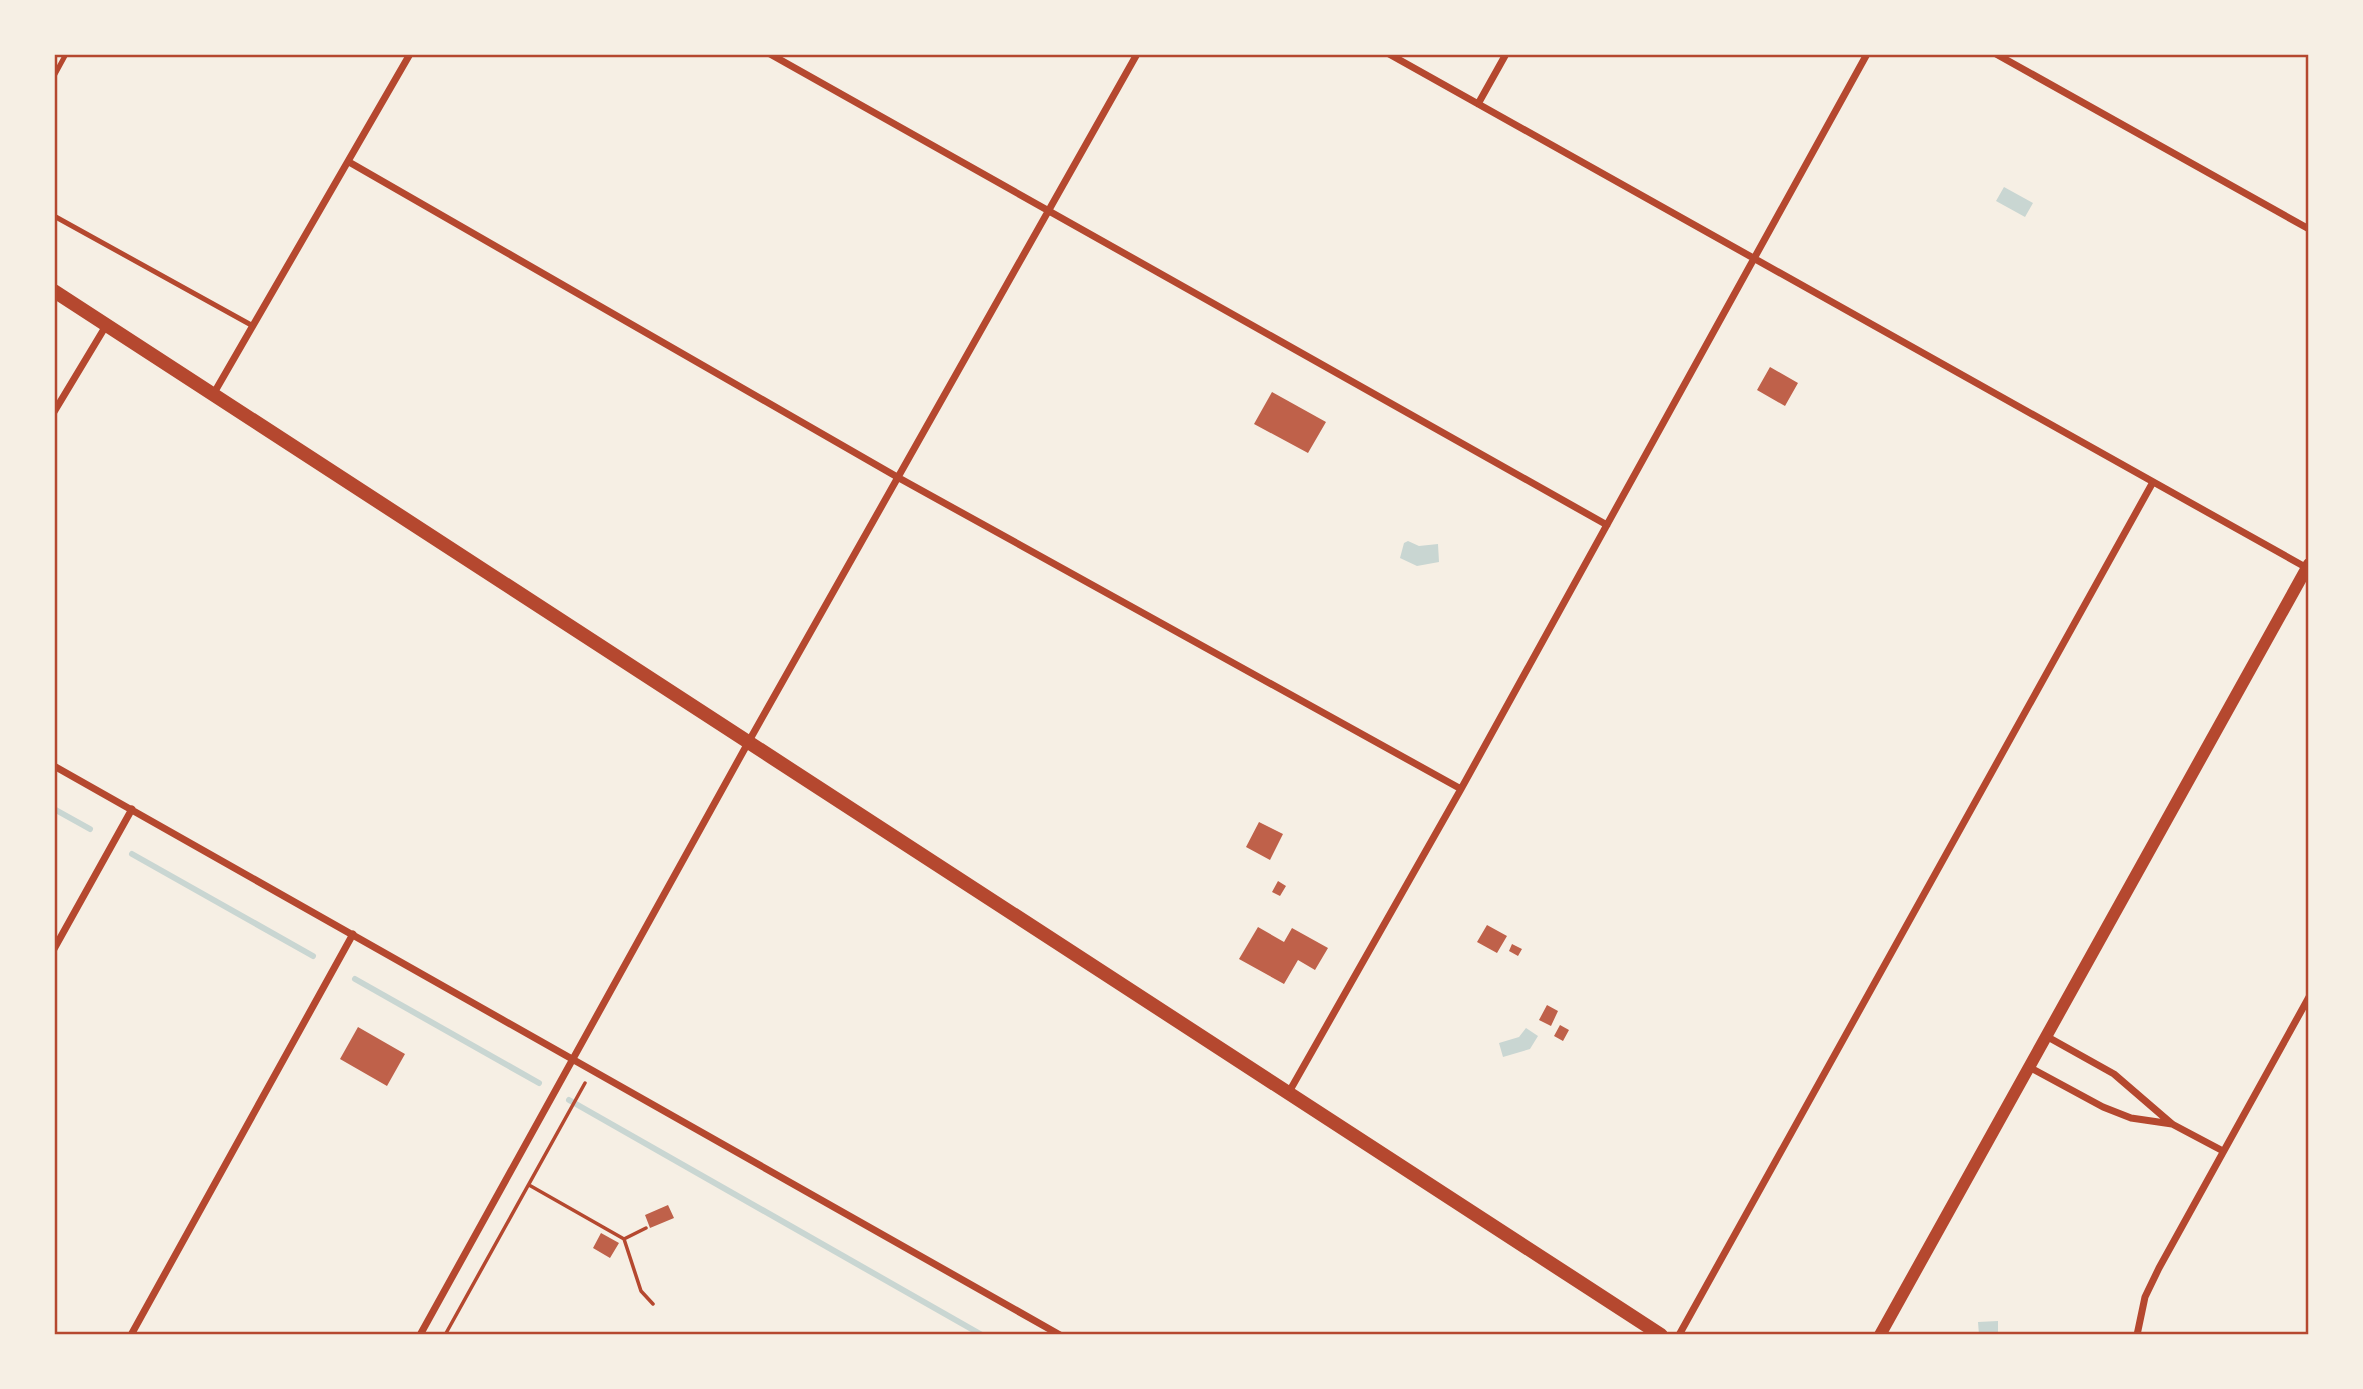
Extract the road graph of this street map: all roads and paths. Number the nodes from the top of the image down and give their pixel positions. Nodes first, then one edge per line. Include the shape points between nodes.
1 (66, 54) edge
2 (410, 54) edge
3 (770, 54) edge
4 (1137, 54) edge
5 (1389, 54) edge
6 (1506, 54) edge
7 (1867, 54) edge
8 (1996, 54) edge
9 (54, 76) edge
10 (1478, 104) junction
11 (349, 162) junction
12 (1047, 212) junction
13 (54, 216) edge
14 (2309, 229) edge
15 (1754, 259) junction
16 (54, 291) edge
17 (107, 324) junction
18 (253, 326) junction
19 (214, 393) junction
20 (54, 412) edge
21 (899, 478) junction
22 (2153, 482) junction
23 (1607, 525) junction
24 (2308, 566) edge
25 (749, 741) junction
26 (54, 766) edge
27 (1461, 789) junction
28 (132, 809) junction
29 (354, 934) junction
30 (54, 949) edge
31 (2309, 997) edge
32 (2046, 1037) junction
33 (573, 1060) junction
34 (2029, 1067) junction
35 (583, 1086) dead end
36 (1289, 1092) junction
37 (2172, 1124) junction
38 (2223, 1151) junction
39 (528, 1185) junction
40 (646, 1228) dead end
41 (624, 1240) junction
42 (653, 1304) dead end
43 (131, 1335) edge
44 (421, 1335) edge
45 (445, 1335) edge
46 (1060, 1335) edge
47 (1661, 1335) edge
48 (1679, 1335) edge
49 (1880, 1335) edge
50 (2137, 1335) edge

1 - 9 lane
2 - 11 street
3 - 12 street
4 - 12 street
5 - 10 street
6 - 10 street
7 - 15 street
8 - 14 street
10 - 15 street
11 - 18 street
11 - 21 street
12 - 21 street
12 - 23 street
13 - 18 lane
15 - 22 street
15 - 23 street
16 - 17 main road
17 - 19 main road
17 - 20 street
18 - 19 street
19 - 25 main road
21 - 25 street
21 - 27 street
22 - 24 street
22 - 48 street
23 - 27 street
24 - 32 street
25 - 33 street
25 - 36 main road
26 - 28 street
27 - 36 street
28 - 29 street
28 - 30 street
29 - 33 street
29 - 43 street
31 - 38 street
32 - 34 street
32 - 37 street via 2114,1074
33 - 44 street
33 - 46 street
34 - 37 street via 2131,1118
34 - 49 street
35 - 39 path
36 - 47 main road
37 - 38 street
38 - 50 street via 2145,1297
39 - 41 path
39 - 45 path
40 - 41 path
41 - 42 path via 641,1291

